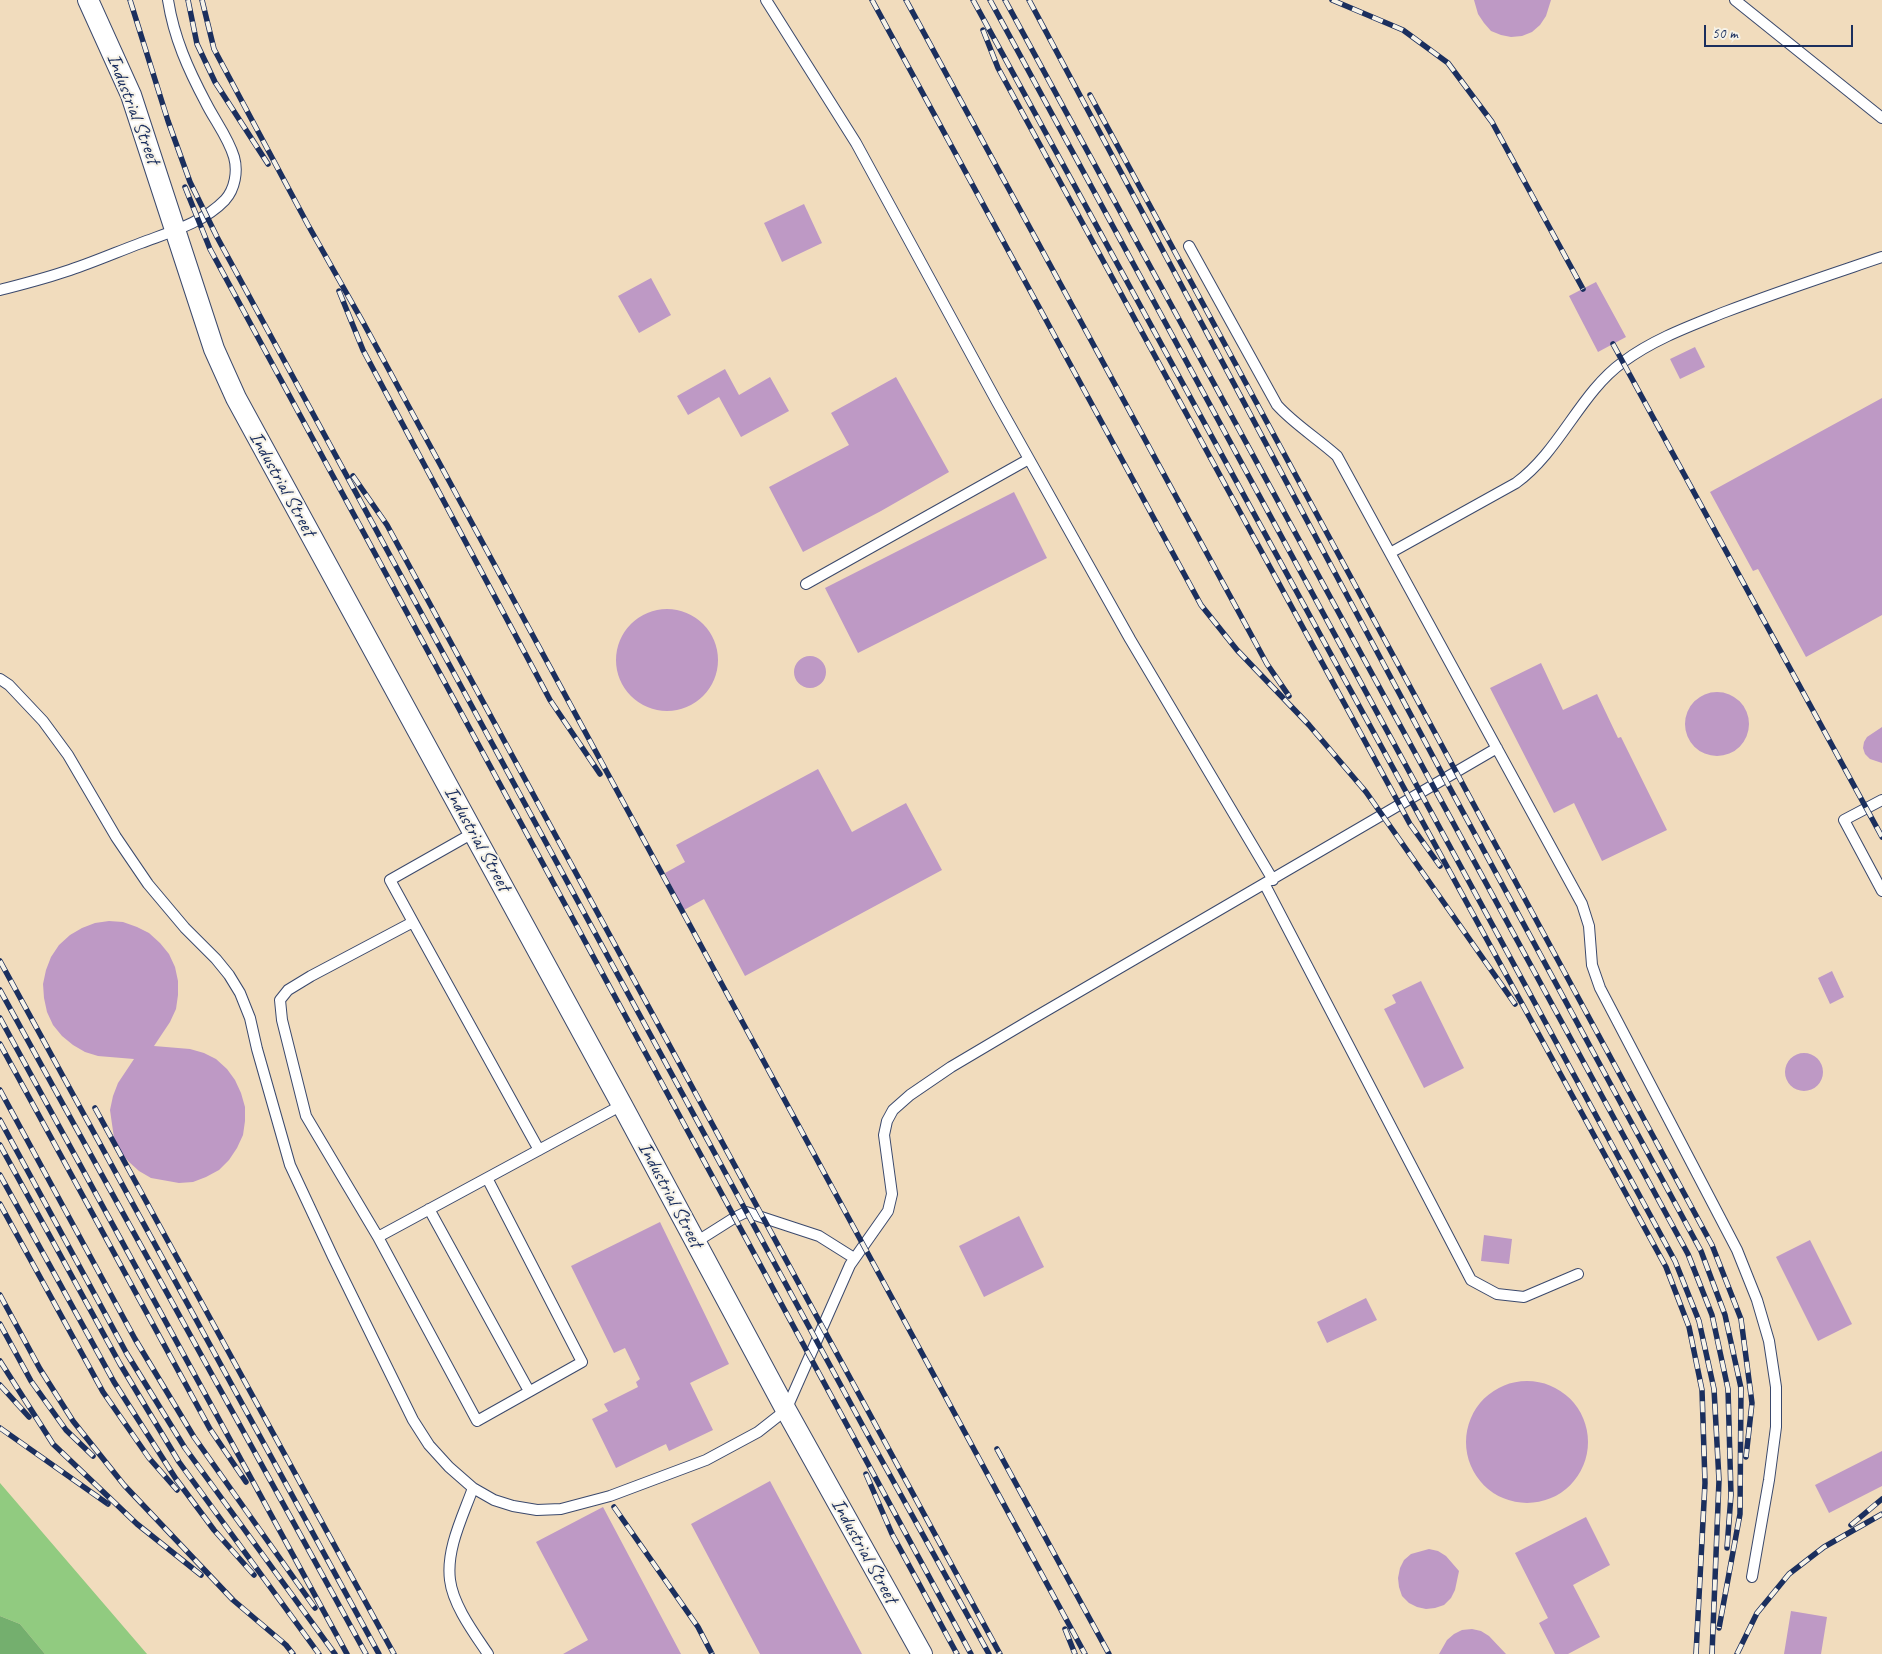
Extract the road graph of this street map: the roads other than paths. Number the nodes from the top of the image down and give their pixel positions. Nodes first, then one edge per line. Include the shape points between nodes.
1 (88, 0) edge
2 (168, 0) edge
3 (766, 0) edge
4 (1735, 0) edge
5 (1882, 118) edge
6 (175, 230) junction
7 (1190, 246) dead end
8 (1882, 257) edge
9 (0, 290) edge
10 (1029, 459) junction
11 (1390, 553) junction
12 (806, 584) dead end
13 (0, 679) edge
14 (1497, 748) junction
15 (1882, 800) edge
16 (473, 833) junction
17 (1269, 882) junction
18 (1882, 891) edge
19 (413, 922) junction
20 (622, 1105) junction
21 (538, 1150) junction
22 (486, 1178) junction
23 (429, 1209) junction
24 (378, 1237) junction
25 (696, 1242) junction
26 (854, 1258) junction
27 (1578, 1274) dead end
28 (529, 1392) junction
29 (786, 1410) junction
30 (473, 1488) junction
31 (1752, 1576) dead end
32 (488, 1654) edge
33 (922, 1654) edge

1 - 6 street, Industrial Street via 131,95
2 - 6 lane via 183,58 227,139 236,171 234,186 226,198 198,220
3 - 10 lane via 856,143
4 - 5 lane
6 - 9 lane via 68,271
6 - 16 street, Industrial Street via 214,349 236,398
7 - 11 lane via 1277,405 1289,419 1337,456
8 - 11 lane via 1673,332 1623,362 1603,380 1527,475
10 - 12 lane
10 - 17 lane
11 - 14 lane
13 - 30 lane via 43,721 68,754 116,837 148,884 229,975 250,1018 290,1165 332,1257 429,1445
14 - 17 lane
14 - 31 lane via 1582,904 1592,965 1600,988 1737,1250 1757,1300 1775,1378 1776,1427 1770,1480
15 - 18 lane via 1844,820
16 - 19 lane via 390,880
16 - 20 street, Industrial Street
17 - 26 lane via 951,1067 893,1110 886,1121 884,1135 891,1204
17 - 27 lane via 1471,1280 1497,1294 1524,1297
19 - 21 lane
19 - 24 lane via 311,976 288,990 280,1000 306,1116
20 - 21 lane
20 - 25 street, Industrial Street
21 - 22 lane
22 - 23 lane
22 - 28 lane via 582,1362
23 - 24 lane
23 - 28 lane
24 - 28 lane via 477,1421
25 - 26 lane via 746,1212 819,1236
25 - 29 street, Industrial Street
26 - 29 lane
29 - 30 lane via 758,1432 706,1460 610,1496 561,1509 513,1506
29 - 33 street, Industrial Street
30 - 32 lane via 451,1550 450,1580 459,1608

